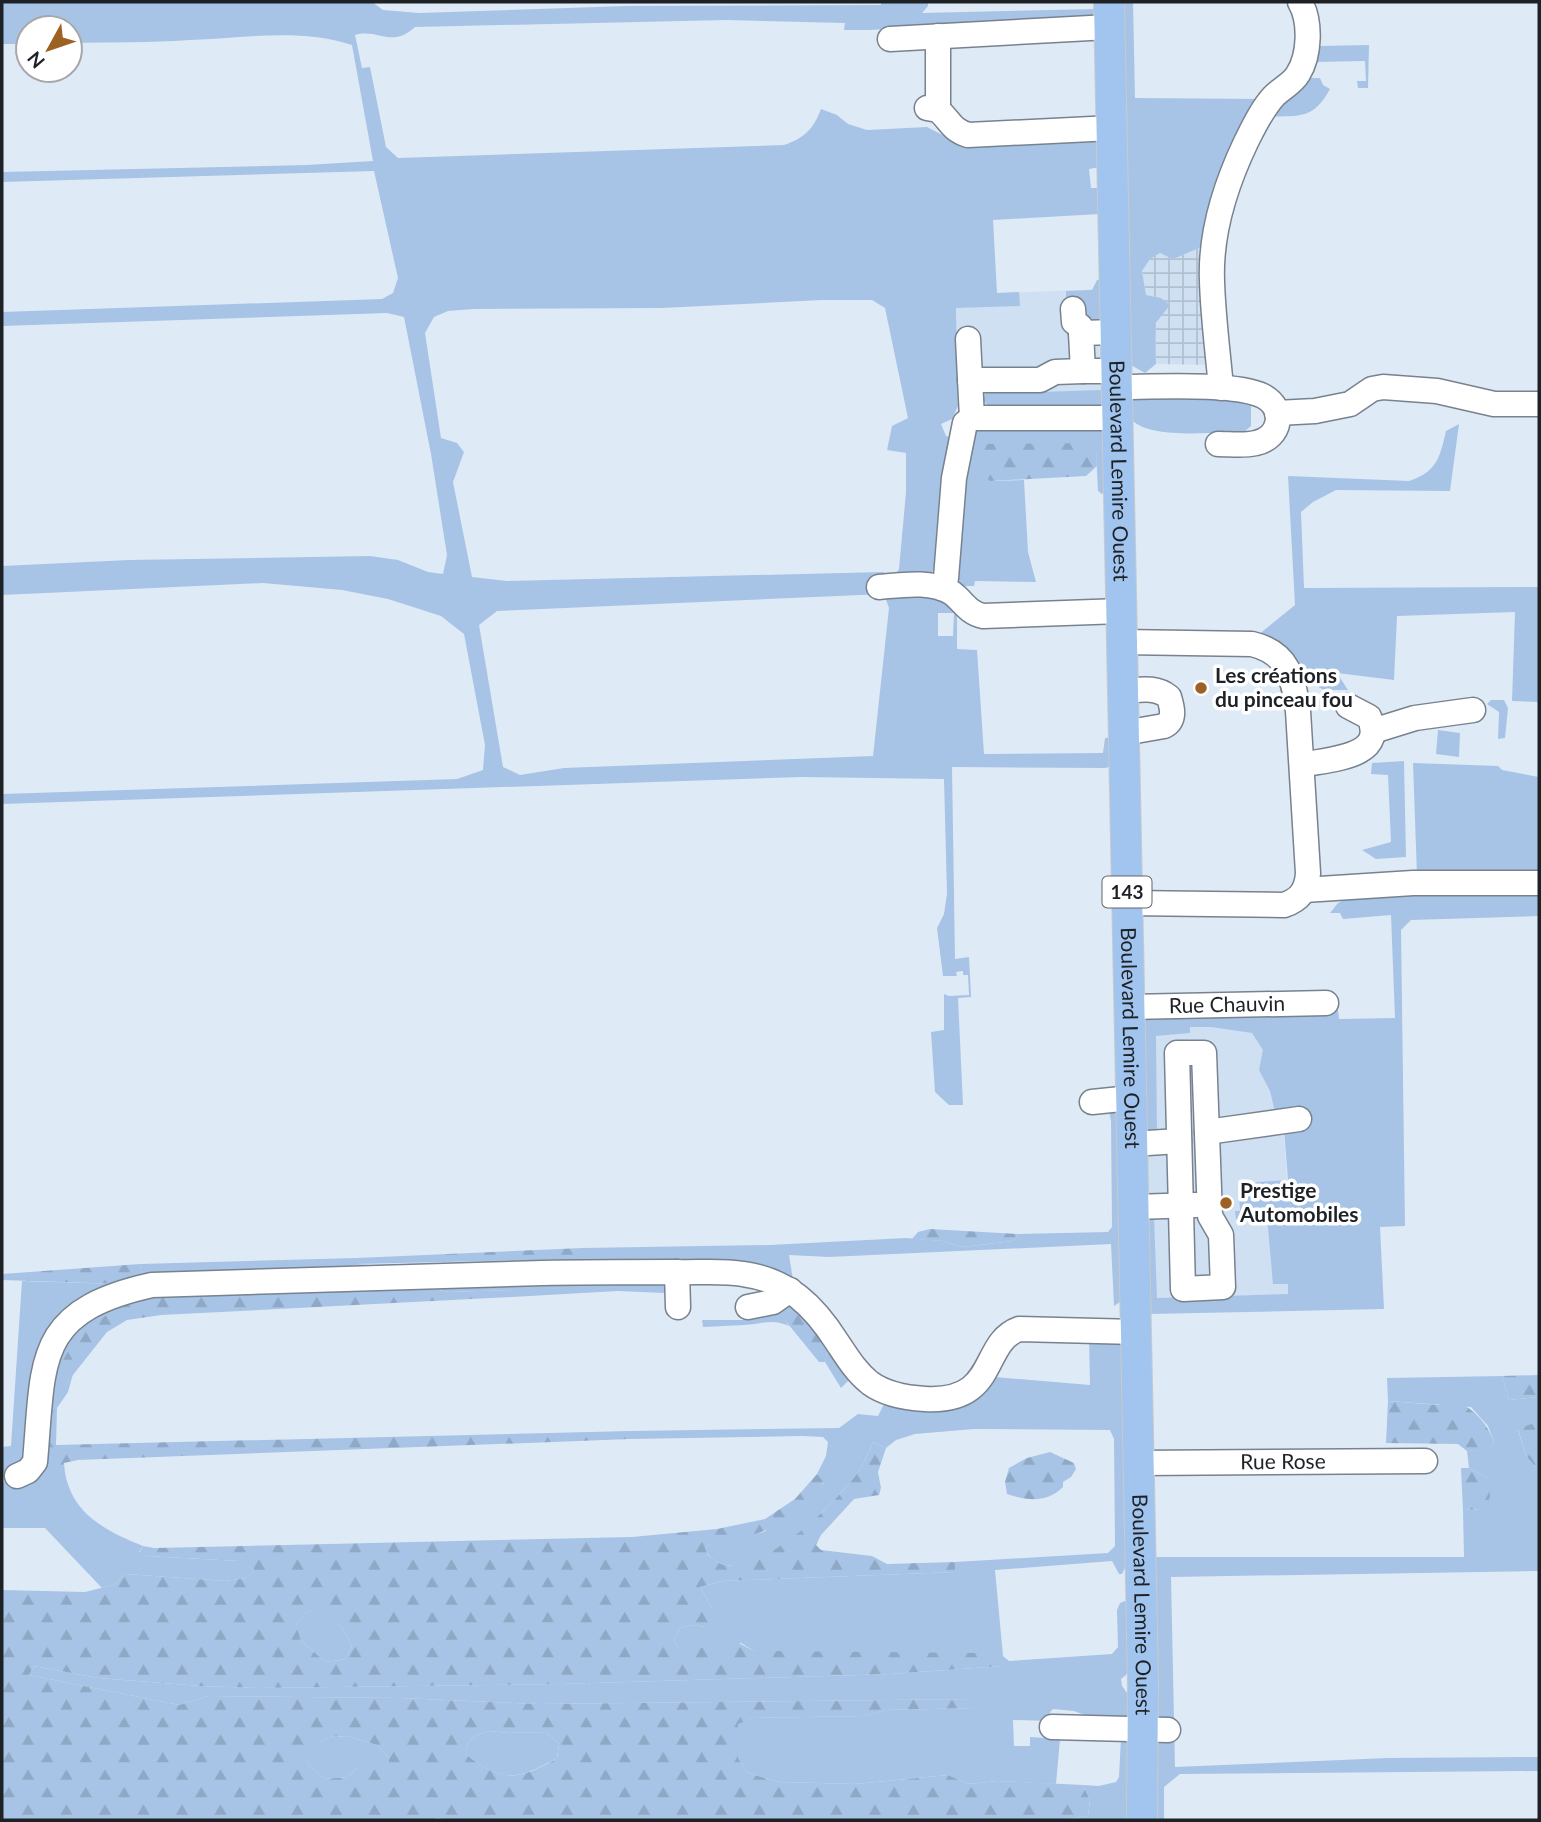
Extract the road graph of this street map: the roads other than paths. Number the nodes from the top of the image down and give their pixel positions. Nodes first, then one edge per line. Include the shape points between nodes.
1 (1300, 2) edge
2 (1109, 14) edge
3 (938, 36) junction
4 (890, 39) dead end
5 (1112, 128) junction
6 (1073, 309) dead end
7 (1116, 332) junction
8 (968, 339) dead end
9 (1082, 354) junction
10 (1040, 358) dead end
11 (1116, 379) junction
12 (970, 380) junction
13 (1221, 388) junction
14 (1539, 404) edge
15 (1277, 413) junction
16 (972, 418) junction
17 (1117, 418) junction
18 (1218, 444) dead end
19 (879, 587) dead end
20 (942, 588) junction
21 (1122, 611) junction
22 (1122, 642) junction
23 (1123, 691) junction
24 (1348, 706) dead end
25 (1473, 710) dead end
26 (1373, 731) junction
27 (1124, 733) junction
28 (1302, 765) junction
29 (1539, 883) edge
30 (1304, 890) junction
31 (1128, 904) junction
32 (1326, 1003) dead end
33 (1129, 1007) junction
34 (1131, 1098) junction
35 (1092, 1101) dead end
36 (1299, 1119) dead end
37 (1207, 1132) junction
38 (1179, 1141) junction
39 (1132, 1144) junction
40 (1210, 1204) junction
41 (1180, 1205) junction
42 (1134, 1207) junction
43 (677, 1272) junction
44 (790, 1290) junction
45 (678, 1307) dead end
46 (748, 1307) dead end
47 (1136, 1332) junction
48 (1425, 1461) dead end
49 (1139, 1463) junction
50 (17, 1476) dead end
51 (1052, 1727) dead end
52 (1155, 1730) junction
53 (1142, 1820) edge

1 - 13 street via 1307,35 1299,74 1271,99 1259,118 1221,207 1212,280
2 - 3 street
2 - 5 main road, Boulevard Lemire Ouest / 143
3 - 4 street
3 - 5 street via 932,109 958,132
5 - 7 main road, Boulevard Lemire Ouest / 143 via 1102,180
6 - 9 street via 1074,321 1080,326
7 - 9 street
7 - 11 main road, Boulevard Lemire Ouest / 143
8 - 12 street
9 - 10 street
9 - 11 street
9 - 12 street via 1040,380
11 - 13 street
11 - 17 main road, Boulevard Lemire Ouest / 143
12 - 16 street
13 - 15 street via 1265,397
14 - 15 street via 1494,404 1437,391 1384,387 1372,389 1350,404
15 - 18 street via 1278,426 1268,438 1249,445
16 - 17 street
16 - 20 street via 965,423 956,467 947,578
17 - 21 main road, Boulevard Lemire Ouest / 143
19 - 20 street
20 - 21 street via 983,616
21 - 22 main road, Boulevard Lemire Ouest / 143
22 - 23 main road, Boulevard Lemire Ouest / 143
22 - 28 street via 1229,642 1275,653 1295,689
23 - 27 main road, Boulevard Lemire Ouest / 143
23 - 27 street via 1163,692 1169,697 1172,717 1164,726
24 - 26 street via 1369,717
25 - 26 street via 1415,718
26 - 28 street via 1367,747 1356,754
27 - 31 main road, Boulevard Lemire Ouest / 143
28 - 30 street via 1308,873
29 - 30 street via 1413,883
30 - 31 street via 1284,905
31 - 33 main road, Boulevard Lemire Ouest / 143
32 - 33 street, Rue Chauvin
33 - 34 main road, Boulevard Lemire Ouest / 143
34 - 35 street
34 - 39 main road, Boulevard Lemire Ouest / 143
36 - 37 street
37 - 38 street via 1204,1053 1177,1053
37 - 40 street
38 - 39 street
38 - 41 street
39 - 42 main road, Boulevard Lemire Ouest / 143
40 - 41 street
40 - 41 street via 1210,1216 1221,1235 1223,1287 1183,1289
41 - 42 street
42 - 47 main road, Boulevard Lemire Ouest / 143
43 - 44 street via 744,1273
43 - 45 street
43 - 50 street via 334,1277 127,1291 75,1316 51,1346 41,1383 35,1462
44 - 46 street via 774,1302
44 - 47 street via 816,1310 859,1374 886,1391 928,1399 965,1392 977,1383 1000,1343 1019,1329
47 - 49 main road, Boulevard Lemire Ouest / 143
48 - 49 street, Rue Rose
49 - 52 main road, Boulevard Lemire Ouest / 143
51 - 52 street
52 - 53 main road, Boulevard Lemire Ouest / 143

